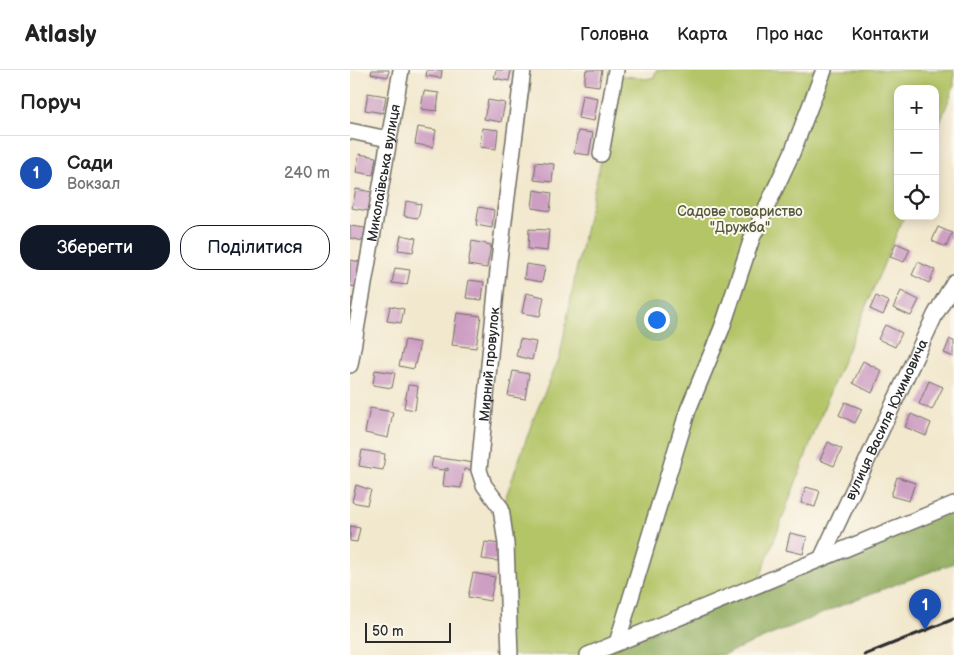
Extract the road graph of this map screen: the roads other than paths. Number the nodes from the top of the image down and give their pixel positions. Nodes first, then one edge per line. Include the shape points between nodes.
1 (401, 70) edge
2 (523, 70) edge
3 (616, 70) edge
4 (824, 70) edge
5 (350, 131) edge
6 (388, 139) junction
7 (601, 154) dead end
8 (954, 282) edge
9 (350, 365) edge
10 (954, 504) edge
11 (822, 558) junction
12 (617, 643) junction
13 (510, 655) edge
14 (588, 655) edge

1 - 6 street, Миколаївська вулиця
2 - 13 street, Мирний провулок via 499,260 479,470 484,485 501,508 506,544
3 - 7 street
4 - 12 street via 792,153 752,238 722,328 688,410
5 - 6 street
6 - 9 street, Миколаївська вулиця
8 - 11 street, вулиця Василя Юхимовича via 935,315
10 - 11 street
11 - 12 street
12 - 14 street

